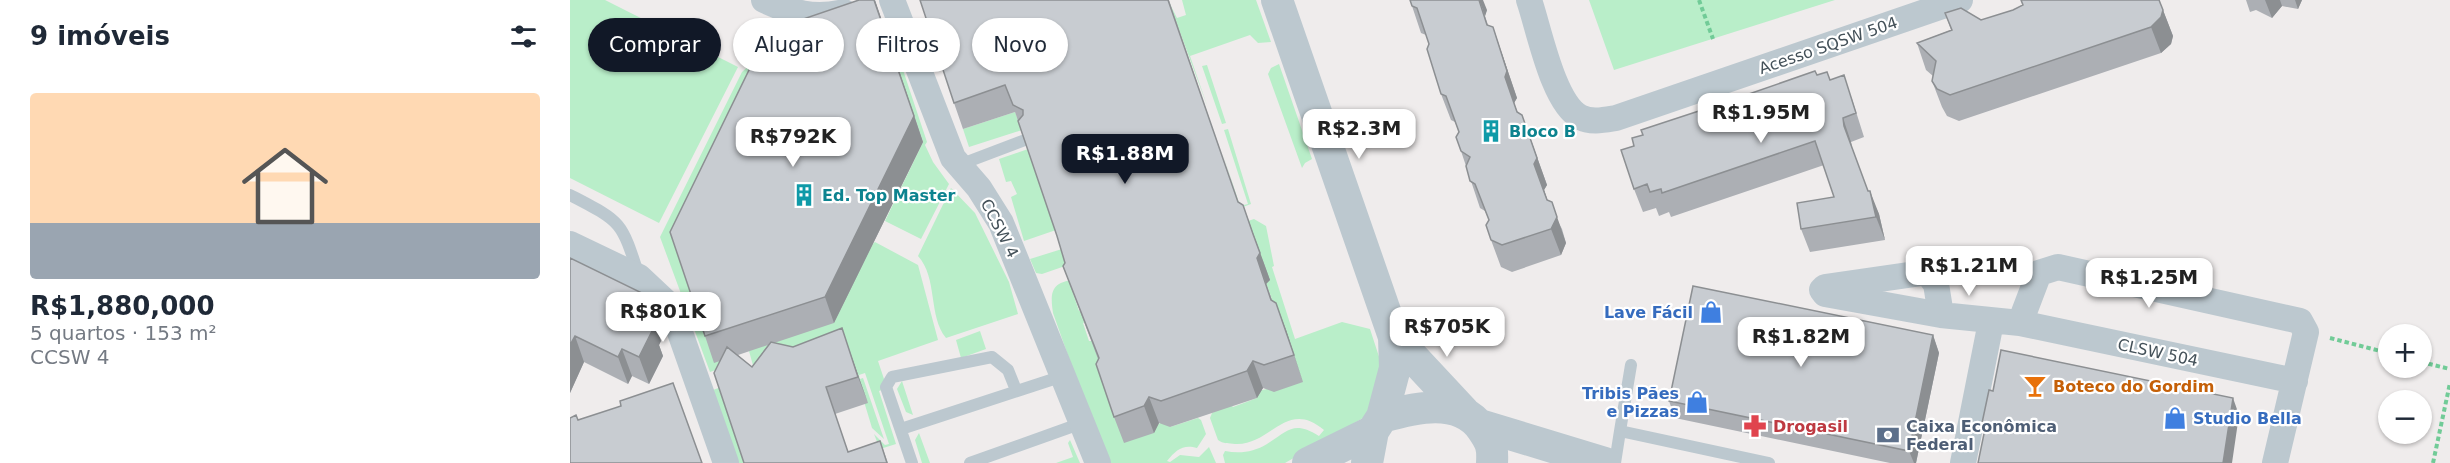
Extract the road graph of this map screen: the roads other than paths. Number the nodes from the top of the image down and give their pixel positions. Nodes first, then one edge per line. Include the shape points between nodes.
1 (764, 0) edge
2 (884, 0) edge
3 (892, 0) edge
4 (1277, 0) edge
5 (1529, 0) edge
6 (1960, 0) edge
7 (1025, 140) edge
8 (959, 165) junction
9 (570, 195) edge
10 (570, 244) edge
11 (639, 277) junction
12 (1941, 315) dead end
13 (1991, 322) junction
14 (2020, 323) junction
15 (1394, 337) junction
16 (1631, 365) dead end
17 (1063, 376) junction
18 (2295, 381) junction
19 (1016, 390) junction
20 (1472, 419) junction
21 (1082, 423) junction
22 (1377, 424) junction
23 (901, 429) junction
24 (1620, 431) junction
25 (726, 463) edge
26 (912, 463) edge
27 (970, 463) edge
28 (1098, 463) edge
29 (1308, 463) edge
30 (1367, 463) edge
31 (1492, 463) edge
32 (1605, 463) edge
33 (1615, 463) edge
34 (1769, 463) edge
35 (1964, 463) edge
36 (2275, 463) edge

1 - 2 street via 795,14 815,16
3 - 8 street, CCSW 4
4 - 15 street
5 - 6 street, Acesso SQSW 504 via 1560,96 1580,117 1595,121 1616,118
7 - 8 lane
8 - 17 street, CCSW 4 via 1001,223
9 - 11 lane via 614,218 627,239
10 - 11 street
11 - 25 street via 671,307
12 - 13 street, CLSW 504
13 - 14 street, CLSW 504
13 - 35 street
14 - 18 street, CLSW 504
14 - 18 street via 2039,273 2058,267 2300,321 2306,332
15 - 20 street
15 - 22 street via 1395,368
16 - 24 lane
17 - 19 lane
17 - 21 street, CCSW 4
18 - 36 street
19 - 23 lane
19 - 23 lane via 1008,370 992,357 892,377 886,387
20 - 22 street via 1439,407 1412,409
20 - 31 street via 1493,445
20 - 32 street
21 - 27 lane
21 - 28 street, CCSW 4
22 - 29 street
22 - 30 street
23 - 26 lane
24 - 33 lane
24 - 34 lane

